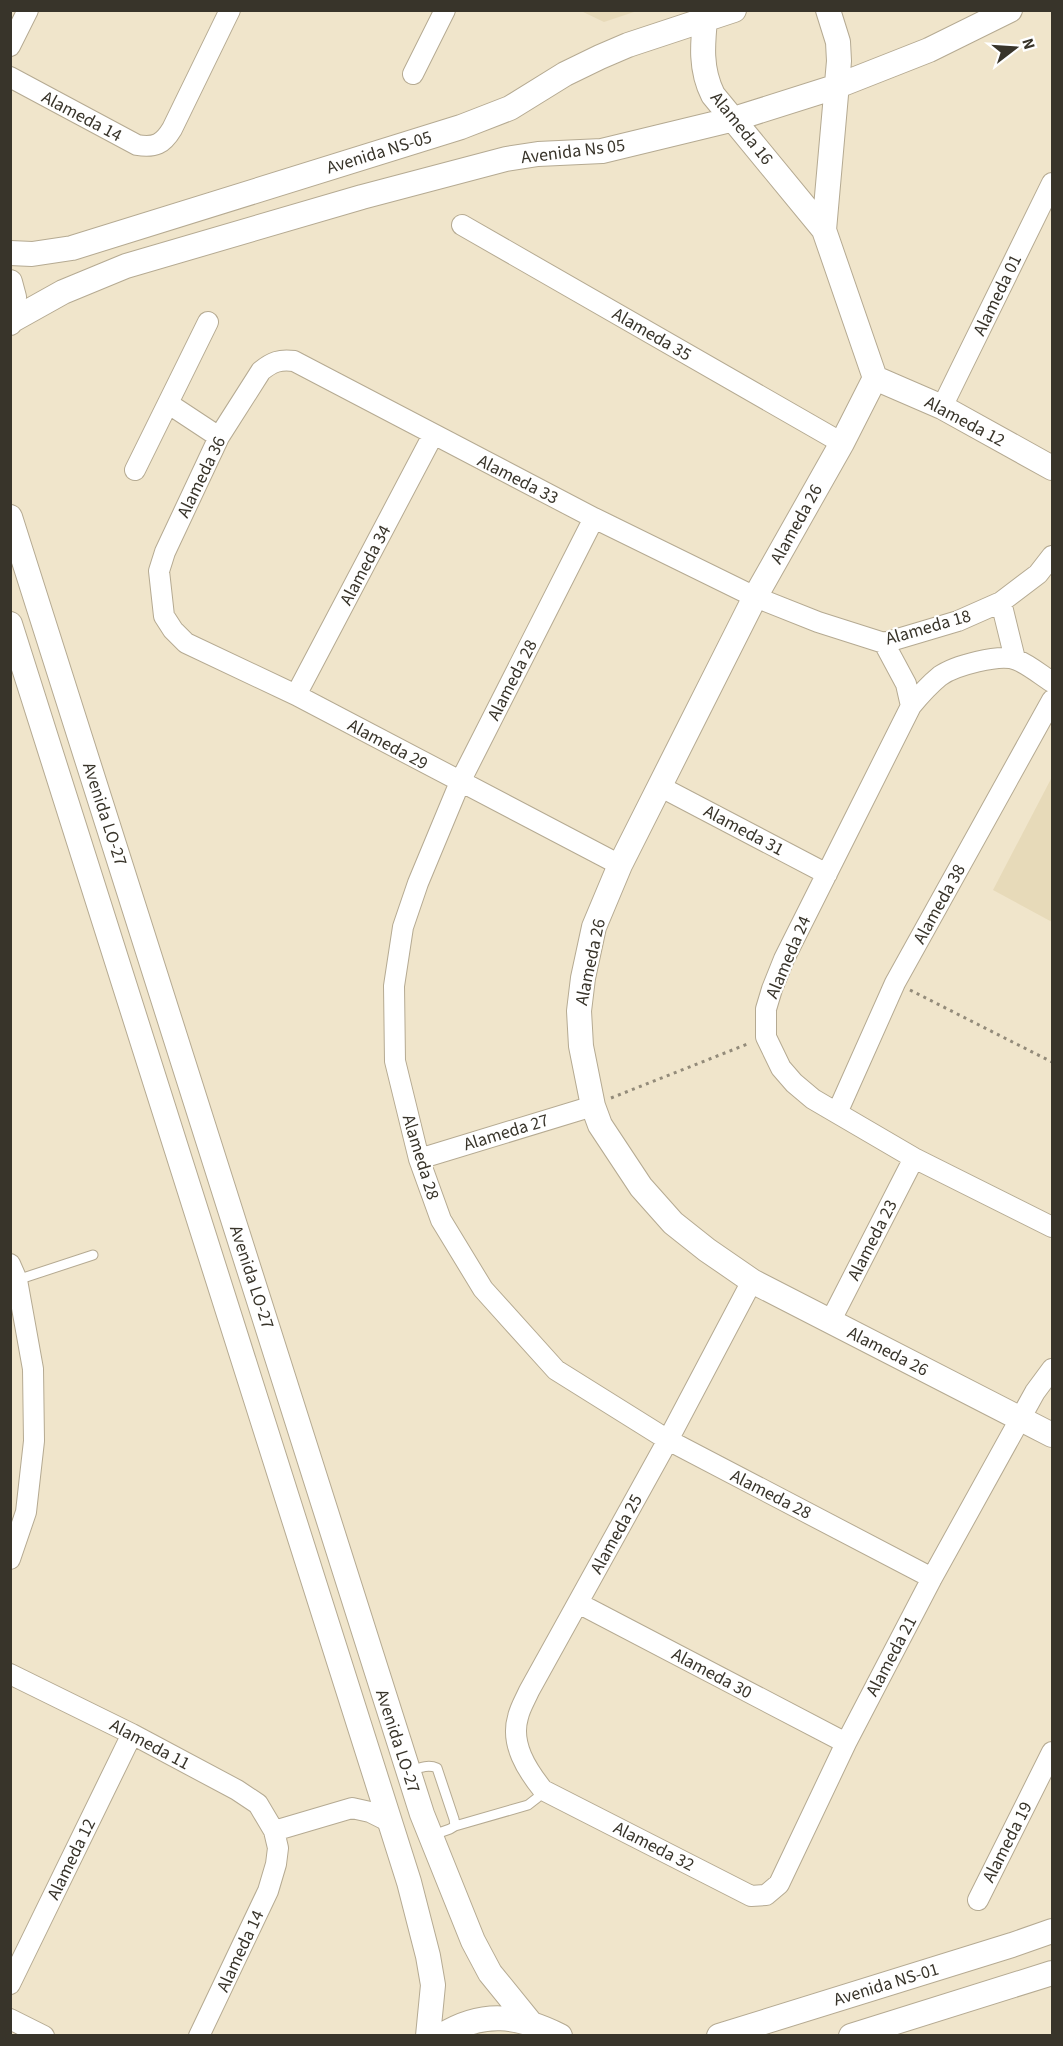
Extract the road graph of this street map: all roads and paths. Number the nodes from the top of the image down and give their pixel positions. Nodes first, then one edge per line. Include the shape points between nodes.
1 (28, 10) edge
2 (230, 10) edge
3 (445, 10) edge
4 (734, 10) edge
5 (828, 10) edge
6 (1010, 10) edge
7 (705, 15) edge
8 (10, 46) edge
9 (413, 74) dead end
10 (10, 76) edge
11 (835, 87) junction
12 (734, 118) junction
13 (1053, 183) edge
14 (462, 225) dead end
15 (824, 230) junction
16 (10, 253) edge
17 (10, 282) edge
18 (11, 322) edge
19 (208, 322) dead end
20 (283, 359) joint
21 (875, 378) junction
22 (169, 404) junction
23 (942, 407) junction
24 (433, 435) junction
25 (219, 438) junction
26 (842, 443) junction
27 (1053, 468) edge
28 (135, 470) dead end
29 (10, 517) edge
30 (594, 518) junction
31 (1053, 556) edge
32 (755, 597) junction
33 (1002, 602) junction
34 (164, 616) joint
35 (10, 624) edge
36 (884, 643) junction
37 (1015, 659) junction
38 (1053, 682) edge
39 (296, 695) junction
40 (1053, 700) edge
41 (911, 706) junction
42 (460, 782) junction
43 (661, 787) junction
44 (620, 865) junction
45 (827, 874) junction
46 (895, 983) junction
47 (766, 1037) junction
48 (1053, 1062) edge
49 (593, 1106) junction
50 (837, 1113) junction
51 (914, 1158) junction
52 (419, 1159) junction
53 (1053, 1227) edge
54 (93, 1255) dead end
55 (13, 1276) edge
56 (752, 1281) junction
57 (830, 1322) junction
58 (1053, 1369) edge
59 (1021, 1417) junction
60 (1053, 1435) edge
61 (668, 1440) junction
62 (10, 1559) edge
63 (932, 1578) junction
64 (578, 1603) junction
65 (10, 1674) edge
66 (132, 1734) junction
67 (846, 1743) junction
68 (1053, 1752) edge
69 (408, 1771) junction
70 (543, 1790) junction
71 (390, 1822) junction
72 (455, 1826) junction
73 (274, 1831) junction
74 (430, 1835) junction
75 (276, 1864) joint
76 (766, 1895) joint
77 (978, 1900) dead end
78 (1053, 1930) edge
79 (1053, 1973) edge
80 (10, 1984) edge
81 (10, 2019) edge
82 (529, 2021) junction
83 (44, 2036) edge
84 (199, 2036) edge
85 (429, 2036) edge
86 (441, 2036) edge
87 (560, 2036) edge
88 (719, 2036) edge
89 (851, 2036) edge

1 - 8 street
2 - 10 street, Alameda 14 via 172,129 157,146 137,145
3 - 9 street
4 - 7 street, Avenida NS-05
5 - 11 street, Alameda 16 via 838,42
6 - 11 street, Avenida Ns 05 via 929,50
7 - 12 street, Alameda 16 via 706,81
7 - 16 street, Avenida NS-05 via 600,57 510,108 462,127 72,248
11 - 12 street, Avenida Ns 05
11 - 15 street, Alameda 16
12 - 15 street, Alameda 16
12 - 18 street, Avenida Ns 05 via 602,151 506,159 362,197 126,266 63,292
13 - 23 street, Alameda 01
14 - 26 street, Alameda 35
15 - 21 street, Alameda 16
17 - 18 street via 14,297
19 - 22 street
20 - 24 street, Alameda 33 via 294,361
20 - 25 street, Alameda 36 via 261,371
21 - 23 street, Alameda 12
21 - 26 street, Alameda 26
22 - 25 street
22 - 28 street
23 - 27 street, Alameda 12
24 - 30 street, Alameda 33
24 - 39 street, Alameda 34
25 - 34 street, Alameda 36 via 165,552 159,572
26 - 32 street, Alameda 26
29 - 69 street, Avenida LO-27
30 - 32 street, Alameda 33
30 - 42 street, Alameda 28
31 - 33 street, Alameda 18 via 1038,574
32 - 36 street, Alameda 18
32 - 43 street, Alameda 26
33 - 36 street, Alameda 18 via 958,621
33 - 37 street
34 - 39 street, Alameda 29 via 186,643
35 - 71 street, Avenida LO-27
36 - 41 street via 906,684
37 - 38 street
37 - 41 street, Alameda 24 via 970,664 943,674
39 - 42 street, Alameda 29
40 - 46 street, Alameda 38
41 - 45 street, Alameda 24
42 - 44 street, Alameda 29
42 - 52 street, Alameda 28 via 418,883 404,927 394,986 395,1061
43 - 44 street, Alameda 26
43 - 45 street, Alameda 31
44 - 49 street, Alameda 26 via 594,927 580,1000 581,1046
45 - 47 street, Alameda 24 via 772,989 766,1010
46 - 48 path
46 - 50 street, Alameda 38
47 - 49 path
47 - 50 street, Alameda 24 via 781,1068 794,1083
49 - 52 street, Alameda 27
49 - 56 street, Alameda 26 via 600,1125 641,1187 673,1223
50 - 51 street, Alameda 24
51 - 53 street, Alameda 24
51 - 57 street, Alameda 23
52 - 61 street, Alameda 28 via 441,1220 483,1288 556,1370
54 - 55 lane
55 - 62 street via 33,1369 34,1441 26,1512
56 - 57 street, Alameda 26
56 - 61 street, Alameda 25
57 - 59 street, Alameda 26
58 - 59 street, Alameda 21
59 - 60 street, Alameda 26
59 - 63 street, Alameda 21
61 - 63 street, Alameda 28
61 - 64 street, Alameda 25
63 - 67 street, Alameda 21
64 - 67 street, Alameda 30
64 - 70 street, Alameda 25 via 517,1718 516,1738 521,1756
65 - 66 street, Alameda 11
66 - 73 street, Alameda 11 via 258,1804
66 - 80 street, Alameda 12
67 - 76 street, Alameda 21 via 779,1884
68 - 77 street, Alameda 19
69 - 72 lane via 424,1766 437,1768
69 - 74 street, Avenida LO-27
70 - 72 lane via 528,1804
70 - 76 street, Alameda 32 via 751,1896
71 - 73 street via 352,1809
71 - 85 street, Avenida LO-27 via 409,1882 433,1985
72 - 74 lane
73 - 75 street, Alameda 11
74 - 82 street, Avenida LO-27 via 478,1952
75 - 84 street, Alameda 14 via 268,1891
78 - 88 street, Avenida NS-01
79 - 89 street
81 - 83 street
82 - 86 street via 493,2017 458,2025
82 - 87 street

